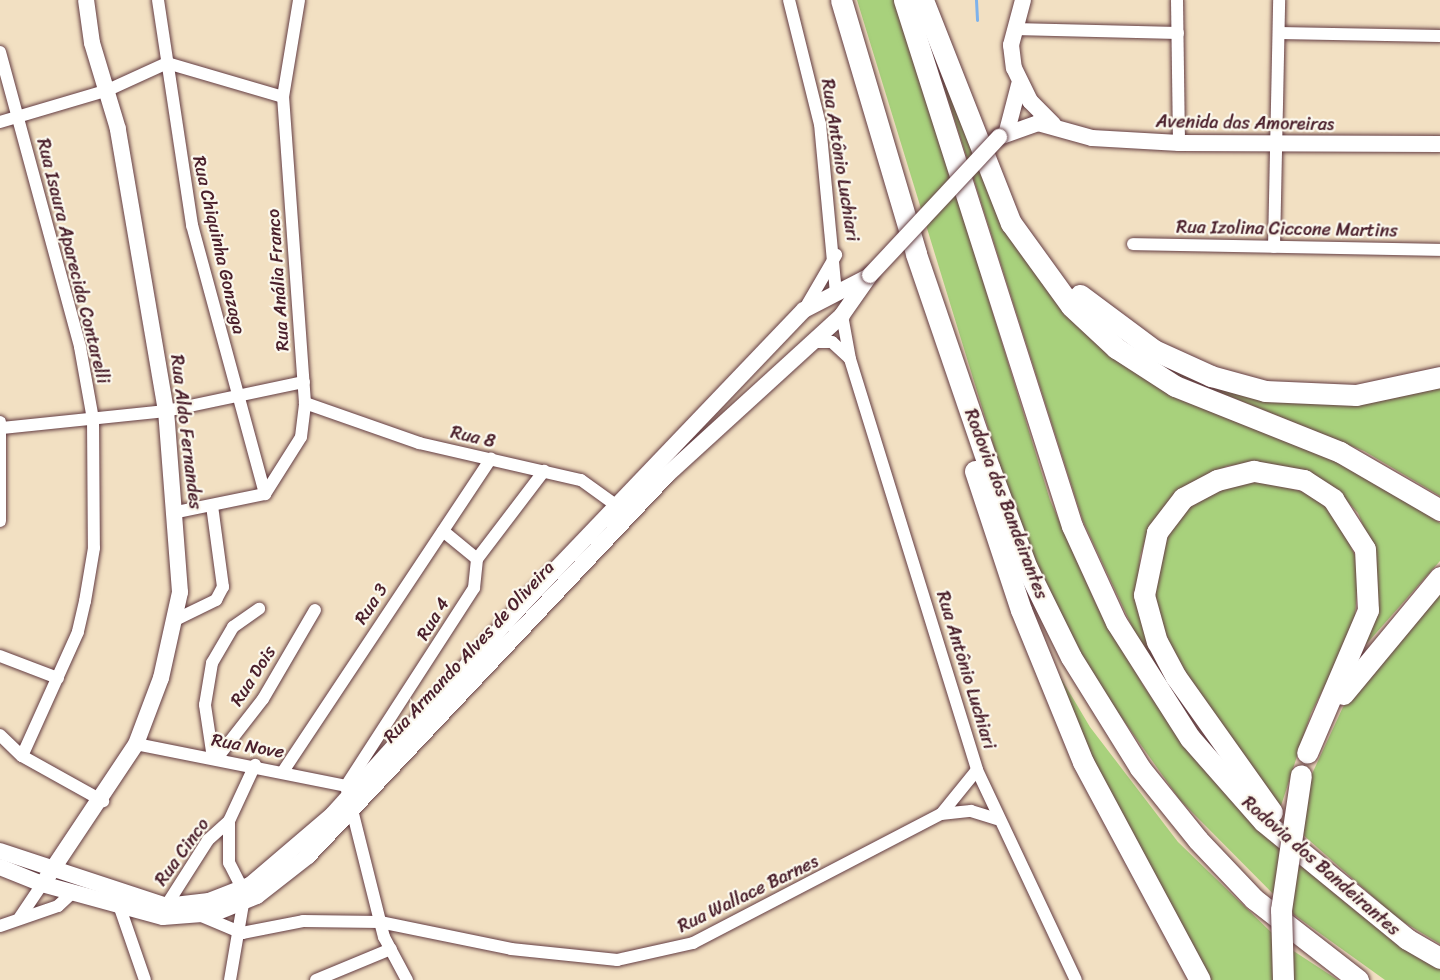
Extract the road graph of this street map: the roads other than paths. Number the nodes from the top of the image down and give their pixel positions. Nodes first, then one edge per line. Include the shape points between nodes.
1 (86, 0) edge
2 (158, 0) edge
3 (299, 0) edge
4 (789, 0) edge
5 (841, 0) edge
6 (904, 0) edge
7 (923, 0) edge
8 (1023, 0) edge
9 (1177, 0) edge
10 (1279, 0) edge
11 (1014, 29) junction
12 (1178, 33) junction
13 (1279, 33) junction
14 (1440, 36) edge
15 (0, 52) edge
16 (167, 63) junction
17 (1019, 85) junction
18 (108, 90) junction
19 (283, 97) junction
20 (17, 117) junction
21 (0, 122) edge
22 (1053, 124) junction
23 (1003, 134) junction
24 (1179, 143) junction
25 (1277, 143) junction
26 (977, 144) junction
27 (1440, 144) edge
28 (1133, 244) dead end
29 (1274, 247) junction
30 (1440, 250) edge
31 (916, 254) junction
32 (837, 255) junction
33 (869, 276) junction
34 (836, 293) junction
35 (799, 315) junction
36 (842, 315) junction
37 (809, 342) junction
38 (850, 359) junction
39 (1440, 377) edge
40 (304, 382) junction
41 (240, 397) junction
42 (305, 403) junction
43 (166, 411) junction
44 (93, 419) junction
45 (1, 425) edge
46 (492, 459) junction
47 (544, 471) junction
48 (265, 494) junction
49 (212, 506) junction
50 (1440, 510) edge
51 (623, 511) junction
52 (177, 512) junction
53 (0, 521) edge
54 (443, 531) junction
55 (477, 559) junction
56 (1440, 578) edge
57 (259, 609) dead end
58 (315, 610) dead end
59 (175, 620) junction
60 (0, 656) edge
61 (58, 678) junction
62 (0, 735) edge
63 (136, 744) junction
64 (1307, 753) junction
65 (22, 756) junction
66 (215, 758) junction
67 (255, 765) junction
68 (284, 770) junction
69 (977, 770) junction
70 (347, 789) junction
71 (103, 801) junction
72 (352, 809) junction
73 (941, 814) junction
74 (996, 819) junction
75 (229, 821) junction
76 (0, 851) edge
77 (69, 851) junction
78 (0, 867) edge
79 (1319, 868) junction
80 (47, 878) junction
81 (72, 886) junction
82 (243, 897) junction
83 (166, 906) junction
84 (120, 908) junction
85 (199, 915) junction
86 (20, 917) junction
87 (381, 922) junction
88 (0, 926) edge
89 (242, 933) junction
90 (391, 949) junction
91 (1440, 958) edge
92 (145, 980) edge
93 (230, 980) edge
94 (316, 980) edge
95 (407, 980) edge
96 (1076, 980) edge
97 (1200, 980) edge
98 (1283, 980) edge
99 (1358, 980) edge

1 - 18 main road, Rua Aldo Fernandes via 92,43
2 - 16 street, Rua Chiquinha Gonzaga
3 - 19 street, Rua Anália Franco
4 - 32 street, Rua Antônio Luchiari via 817,110
5 - 31 highway, Rodovia dos Bandeirantes
6 - 79 highway, Rodovia dos Bandeirantes via 1051,464 1099,588 1155,690 1217,772
7 - 26 highway
8 - 11 main road, Avenida das Amoreiras
9 - 12 street
10 - 13 street
11 - 12 street
11 - 17 main road, Avenida das Amoreiras via 1012,55
12 - 24 street
13 - 14 street
13 - 25 street
15 - 20 street, Rua Isaura Aparecida Contarelli
16 - 18 street
16 - 19 street
16 - 41 street, Rua Chiquinha Gonzaga via 192,225
17 - 22 main road, Avenida das Amoreiras
17 - 23 main road, Avenida das Amoreiras
18 - 20 street
18 - 43 main road, Rua Aldo Fernandes
19 - 40 street, Rua Anália Franco
20 - 21 street
20 - 44 street, Rua Isaura Aparecida Contarelli via 80,347
22 - 23 main road, Avenida das Amoreiras
22 - 24 main road, Avenida das Amoreiras via 1092,138
23 - 33 main road, Rua Armando Alves de Oliveira, bridge
24 - 25 main road, Avenida das Amoreiras
25 - 27 main road, Avenida das Amoreiras
25 - 29 street
26 - 39 highway via 1018,217 1059,273 1103,317 1154,350 1234,383 1293,395 1381,393
26 - 50 highway via 1030,253 1071,306 1116,348 1202,398 1378,470
28 - 29 street, Rua Izolina Ciccone Martins
29 - 30 street, Rua Izolina Ciccone Martins
31 - 97 highway via 931,339 1039,656 1100,797
31 - 99 highway, Rodovia dos Bandeirantes via 1027,568 1109,722 1226,872
32 - 34 street, Rua Antônio Luchiari
32 - 35 street, Rua Antônio Luchiari
33 - 34 main road, Rua Armando Alves de Oliveira
33 - 36 main road, Rua Armando Alves de Oliveira
34 - 35 main road, Rua Armando Alves de Oliveira
34 - 36 main road
35 - 37 main road
35 - 51 main road, Rua Armando Alves de Oliveira
36 - 37 main road, Rua Armando Alves de Oliveira
36 - 38 street, Rua Antônio Luchiari
37 - 38 street via 832,342
37 - 51 main road, Rua Armando Alves de Oliveira
38 - 69 street, Rua Antônio Luchiari
40 - 41 street
40 - 42 street, Rua Anália Franco
41 - 43 street
41 - 48 street, Rua Chiquinha Gonzaga
42 - 46 street, Rua 8 via 351,415 405,439
42 - 48 street, Rua Anália Franco via 301,437
43 - 44 street
43 - 52 main road, Rua Aldo Fernandes
44 - 45 street
44 - 61 street, Rua Isaura Aparecida Contarelli via 94,548 78,632
45 - 53 street
46 - 47 street, Rua 8
46 - 54 street, Rua 3
47 - 51 street, Rua 8 via 593,486
47 - 55 street
48 - 49 street
49 - 52 street
49 - 59 street via 223,587 216,600
51 - 70 main road, Rua Armando Alves de Oliveira
51 - 72 main road, Rua Armando Alves de Oliveira
52 - 59 main road, Rua Aldo Fernandes via 180,592
54 - 55 street
54 - 68 street, Rua 3
55 - 70 street, Rua 4 via 474,588
56 - 64 highway via 1348,686
57 - 66 street via 233,627 212,663 205,705
58 - 66 street, Rua Dois via 262,699
59 - 63 main road, Rua Aldo Fernandes
60 - 61 street
61 - 65 street, Rua Isaura Aparecida Contarelli
62 - 65 street
63 - 66 street, Rua Nove
63 - 71 main road, Rua Aldo Fernandes
64 - 79 highway via 1368,609 1365,549 1333,498 1304,480 1254,471 1217,480 1183,498 1157,532 1144,577 1147,611 1157,642 1206,725
64 - 98 highway, bridge via 1281,910
65 - 71 street
66 - 67 street, Rua Nove
67 - 68 street, Rua Nove
67 - 75 street, Rua Cinco
68 - 70 street, Rua Nove
69 - 73 street, Rua Wallace Barnes
69 - 74 street, Rua Antônio Luchiari
70 - 72 street
70 - 82 main road, Rua Armando Alves de Oliveira via 298,846
71 - 77 main road, Rua Aldo Fernandes
72 - 82 main road, Rua Armando Alves de Oliveira via 308,856
72 - 87 street
73 - 74 street, Rua Wallace Barnes via 971,811
73 - 87 street, Rua Wallace Barnes via 725,928 632,958 570,958
74 - 96 street, Rua Antônio Luchiari
75 - 82 street, Rua Cinco via 229,863
75 - 83 street, Rua Cinco via 208,840
76 - 80 main road
77 - 80 main road, Rua Aldo Fernandes
77 - 81 main road
78 - 80 main road
79 - 91 highway, Rodovia dos Bandeirantes via 1407,939
80 - 81 main road, Rua Armando Alves de Oliveira
80 - 86 street
81 - 83 main road, Rua Armando Alves de Oliveira
81 - 84 main road, Rua Armando Alves de Oliveira
81 - 86 street via 58,906
82 - 83 main road, Rua Armando Alves de Oliveira
82 - 85 main road, Rua Armando Alves de Oliveira
82 - 89 street
84 - 85 main road, Rua Armando Alves de Oliveira via 163,917
84 - 92 street
85 - 89 street
86 - 88 street
87 - 89 street, Rua Wallace Barnes via 303,921
87 - 90 street
89 - 93 street
90 - 94 street
90 - 95 street

